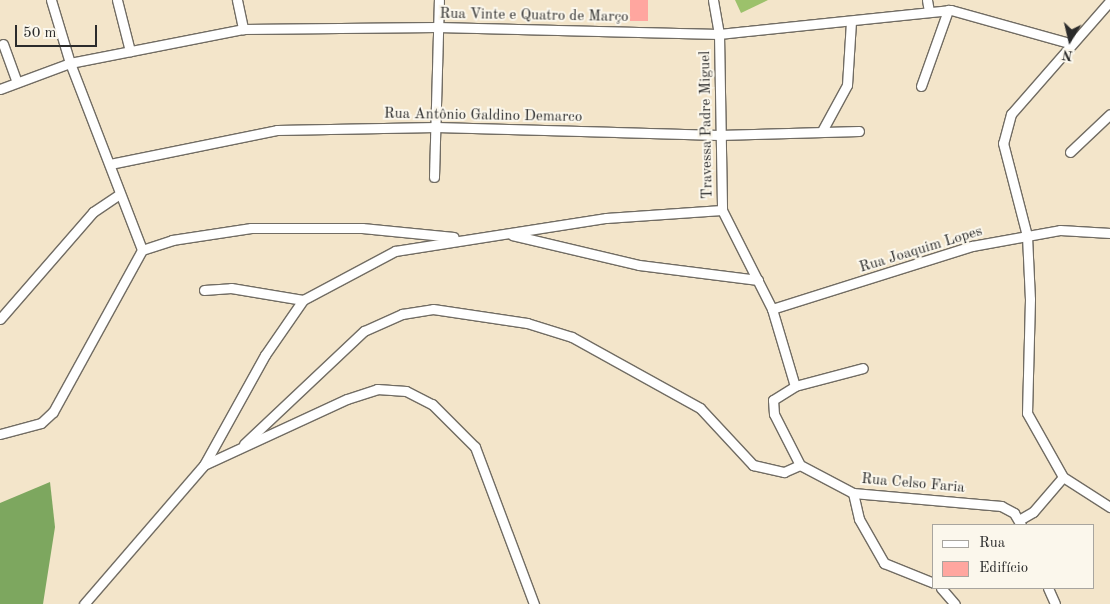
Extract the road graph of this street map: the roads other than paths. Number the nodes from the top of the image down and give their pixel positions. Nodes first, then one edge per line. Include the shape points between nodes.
1 (51, 0) edge
2 (117, 0) edge
3 (237, 0) edge
4 (439, 0) edge
5 (713, 0) edge
6 (927, 0) edge
7 (1110, 1) edge
8 (950, 10) junction
9 (929, 11) junction
10 (852, 22) junction
11 (438, 27) junction
12 (243, 29) junction
13 (719, 34) junction
14 (1069, 43) junction
15 (3, 44) dead end
16 (130, 50) junction
17 (70, 63) junction
18 (16, 80) junction
19 (921, 86) dead end
20 (0, 89) edge
21 (1110, 114) edge
22 (436, 127) junction
23 (822, 131) junction
24 (859, 131) dead end
25 (719, 135) junction
26 (1070, 152) dead end
27 (110, 164) junction
28 (434, 177) dead end
29 (120, 194) junction
30 (722, 210) junction
31 (1110, 233) edge
32 (506, 234) junction
33 (1027, 236) junction
34 (466, 238) junction
35 (142, 250) junction
36 (758, 280) junction
37 (204, 290) dead end
38 (303, 300) junction
39 (772, 309) junction
40 (0, 319) edge
41 (863, 368) dead end
42 (795, 386) junction
43 (0, 434) edge
44 (244, 444) junction
45 (204, 465) junction
46 (800, 465) junction
47 (1063, 477) junction
48 (852, 493) junction
49 (1110, 507) edge
50 (1020, 523) edge
51 (932, 582) edge
52 (942, 589) edge
53 (1048, 589) edge
54 (84, 604) edge
55 (534, 604) edge
56 (955, 604) edge
57 (1055, 604) edge

1 - 17 street
2 - 16 street
3 - 12 street
4 - 11 street
5 - 13 street, Travessa Padre Miguel
6 - 9 street
7 - 14 street
8 - 9 street, Rua Vinte e Quatro de Março
8 - 14 street, Rua Vinte e Quatro de Março
8 - 19 street
9 - 10 street, Rua Vinte e Quatro de Março
10 - 13 street, Rua Vinte e Quatro de Março
10 - 23 street via 847,86
11 - 12 street, Rua Vinte e Quatro de Março
11 - 13 street, Rua Vinte e Quatro de Março
11 - 22 street
12 - 16 street, Rua Vinte e Quatro de Março
13 - 25 street, Travessa Padre Miguel
14 - 33 street via 1012,114 1005,133
15 - 18 street
16 - 17 street, Rua Vinte e Quatro de Março
17 - 18 street, Rua Vinte e Quatro de Março
17 - 27 street
18 - 20 street, Rua Vinte e Quatro de Março
21 - 26 street
22 - 25 street, Rua Antônio Galdino Demarco
22 - 27 street, Rua Antônio Galdino Demarco via 259,131
22 - 28 street
23 - 24 street, Rua Antônio Galdino Demarco
23 - 25 street, Rua Antônio Galdino Demarco
25 - 30 street, Travessa Padre Miguel
27 - 29 street
29 - 35 street
29 - 40 street via 93,212
30 - 32 street via 606,218
30 - 36 street, Travessa Padre Miguel
31 - 33 street, Rua Joaquim Lopes via 1079,230
32 - 34 street
32 - 36 street via 639,265
33 - 39 street, Rua Joaquim Lopes via 972,246
33 - 47 street via 1030,299 1027,413
34 - 35 street via 362,228 251,228 172,240
34 - 38 street via 386,254
35 - 43 street via 53,412 41,423
36 - 39 street, Travessa Padre Miguel
37 - 38 street via 230,288
38 - 45 street via 265,355
39 - 42 street, Travessa Padre Miguel
41 - 42 street
42 - 46 street via 777,396 772,405
44 - 45 street
44 - 46 street via 364,331 402,314 433,309 527,323 572,337 700,408 753,465 784,472
44 - 55 street via 377,389 406,391 432,404 475,447
45 - 54 street
46 - 48 street, Rua Celso Faria
47 - 49 street
47 - 50 street via 1047,499
48 - 50 street, Rua Celso Faria via 987,503 1008,510
48 - 51 street via 859,519 884,563
52 - 56 street
53 - 57 street

